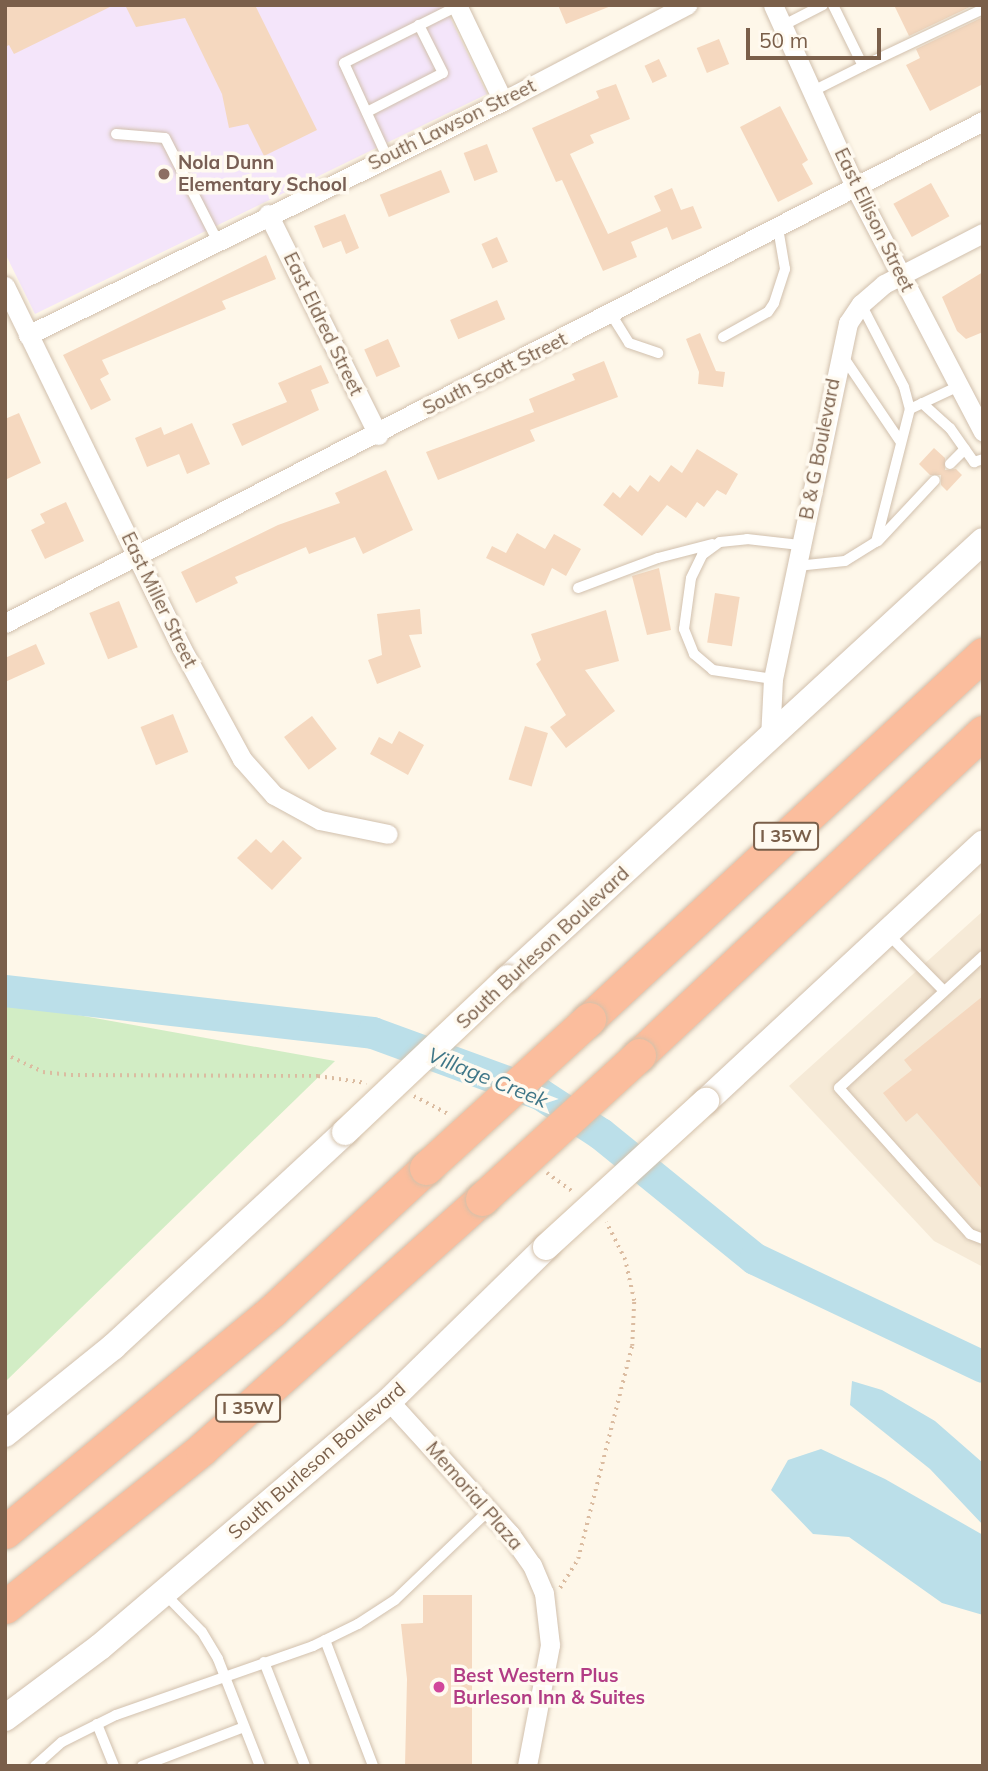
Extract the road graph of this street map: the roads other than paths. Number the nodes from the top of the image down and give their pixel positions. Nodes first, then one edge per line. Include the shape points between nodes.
1 (687, 5) edge
2 (773, 5) edge
3 (823, 5) edge
4 (833, 5) edge
5 (457, 6) edge
6 (983, 9) edge
7 (419, 25) junction
8 (782, 26) junction
9 (863, 66) junction
10 (813, 91) junction
11 (503, 101) junction
12 (366, 113) junction
13 (983, 121) edge
14 (116, 134) dead end
15 (387, 157) junction
16 (855, 187) junction
17 (268, 214) junction
18 (778, 228) junction
19 (983, 233) edge
20 (217, 240) junction
21 (901, 275) junction
22 (5, 286) edge
23 (861, 304) junction
24 (611, 314) junction
25 (28, 335) junction
26 (723, 337) dead end
27 (840, 352) junction
28 (658, 353) dead end
29 (959, 386) junction
30 (922, 403) junction
31 (910, 409) junction
32 (983, 432) edge
33 (378, 435) junction
34 (900, 441) junction
35 (965, 449) junction
36 (983, 459) edge
37 (950, 464) dead end
38 (935, 480) dead end
39 (983, 541) edge
40 (720, 542) junction
41 (876, 542) junction
42 (800, 545) junction
43 (137, 556) junction
44 (796, 566) junction
45 (578, 588) dead end
46 (5, 623) edge
47 (983, 654) edge
48 (774, 678) junction
49 (983, 732) edge
50 (770, 738) junction
51 (388, 834) dead end
52 (983, 844) edge
53 (887, 932) junction
54 (983, 956) edge
55 (944, 991) junction
56 (983, 1239) edge
57 (389, 1401) junction
58 (5, 1434) edge
59 (488, 1511) junction
60 (5, 1532) edge
61 (163, 1593) junction
62 (5, 1607) edge
63 (325, 1640) junction
64 (264, 1662) junction
65 (224, 1676) junction
66 (5, 1718) edge
67 (97, 1724) junction
68 (244, 1727) junction
69 (41, 1764) edge
70 (114, 1766) edge
71 (142, 1766) edge
72 (260, 1766) edge
73 (305, 1766) edge
74 (373, 1766) edge
75 (527, 1766) edge

1 - 11 street, South Lawson Street
2 - 8 street, East Ellison Street
3 - 8 lane
4 - 9 lane
5 - 7 lane
5 - 11 street
6 - 9 lane
7 - 12 lane via 344,63
7 - 12 lane via 443,73
8 - 10 street, East Ellison Street
9 - 10 lane
10 - 16 street, East Ellison Street
11 - 15 street, South Lawson Street
12 - 15 lane
13 - 16 street, South Scott Street
14 - 20 lane via 165,138
15 - 17 street, South Lawson Street
16 - 18 street, South Scott Street
16 - 21 street, East Ellison Street
17 - 20 street, South Lawson Street
17 - 33 street, East Eldred Street
18 - 24 street, South Scott Street
18 - 26 lane via 785,269 774,303 768,312
19 - 21 street, B & G Boulevard
20 - 25 street, South Lawson Street
21 - 23 street, B & G Boulevard
21 - 29 street, East Ellison Street
22 - 25 street, East Miller Street
23 - 27 street, B & G Boulevard via 848,323
23 - 31 lane via 904,387
24 - 28 lane via 629,343
24 - 33 street, South Scott Street
25 - 43 street, East Miller Street
27 - 34 lane
27 - 42 street, B & G Boulevard
29 - 30 lane
29 - 32 street, East Ellison Street
30 - 31 lane
30 - 35 lane
31 - 34 lane
33 - 43 street, South Scott Street
34 - 41 lane
35 - 36 lane via 974,462
35 - 37 lane
38 - 41 lane
39 - 50 main road, South Burleson Boulevard
40 - 42 lane via 747,539
40 - 45 lane via 658,558
40 - 48 lane via 702,555 691,578 684,629 694,654 713,670 739,677
41 - 44 lane via 845,561
42 - 44 street, B & G Boulevard
43 - 46 street, South Scott Street
43 - 51 street, East Miller Street via 242,759 274,795 320,820
44 - 48 street, B & G Boulevard
47 - 60 highway, I 35W, bridge via 272,1311
48 - 50 street, B & G Boulevard
49 - 62 highway, I 35W, bridge via 482,1199 202,1449
50 - 58 main road, South Burleson Boulevard, bridge via 113,1347
52 - 53 main road, South Burleson Boulevard
53 - 55 lane
53 - 57 main road, South Burleson Boulevard, bridge via 546,1247
54 - 55 lane
55 - 56 lane via 839,1088 970,1234
57 - 59 street, Memorial Plaza
57 - 61 main road, South Burleson Boulevard
59 - 63 lane via 395,1600
59 - 75 street, Memorial Plaza via 532,1565 549,1616 550,1645
61 - 65 lane via 202,1633
61 - 66 main road, South Burleson Boulevard
63 - 64 lane
63 - 74 lane
64 - 65 lane
64 - 73 lane
65 - 67 lane
65 - 68 lane
67 - 69 lane via 62,1742
67 - 70 lane
68 - 71 lane
68 - 72 lane

